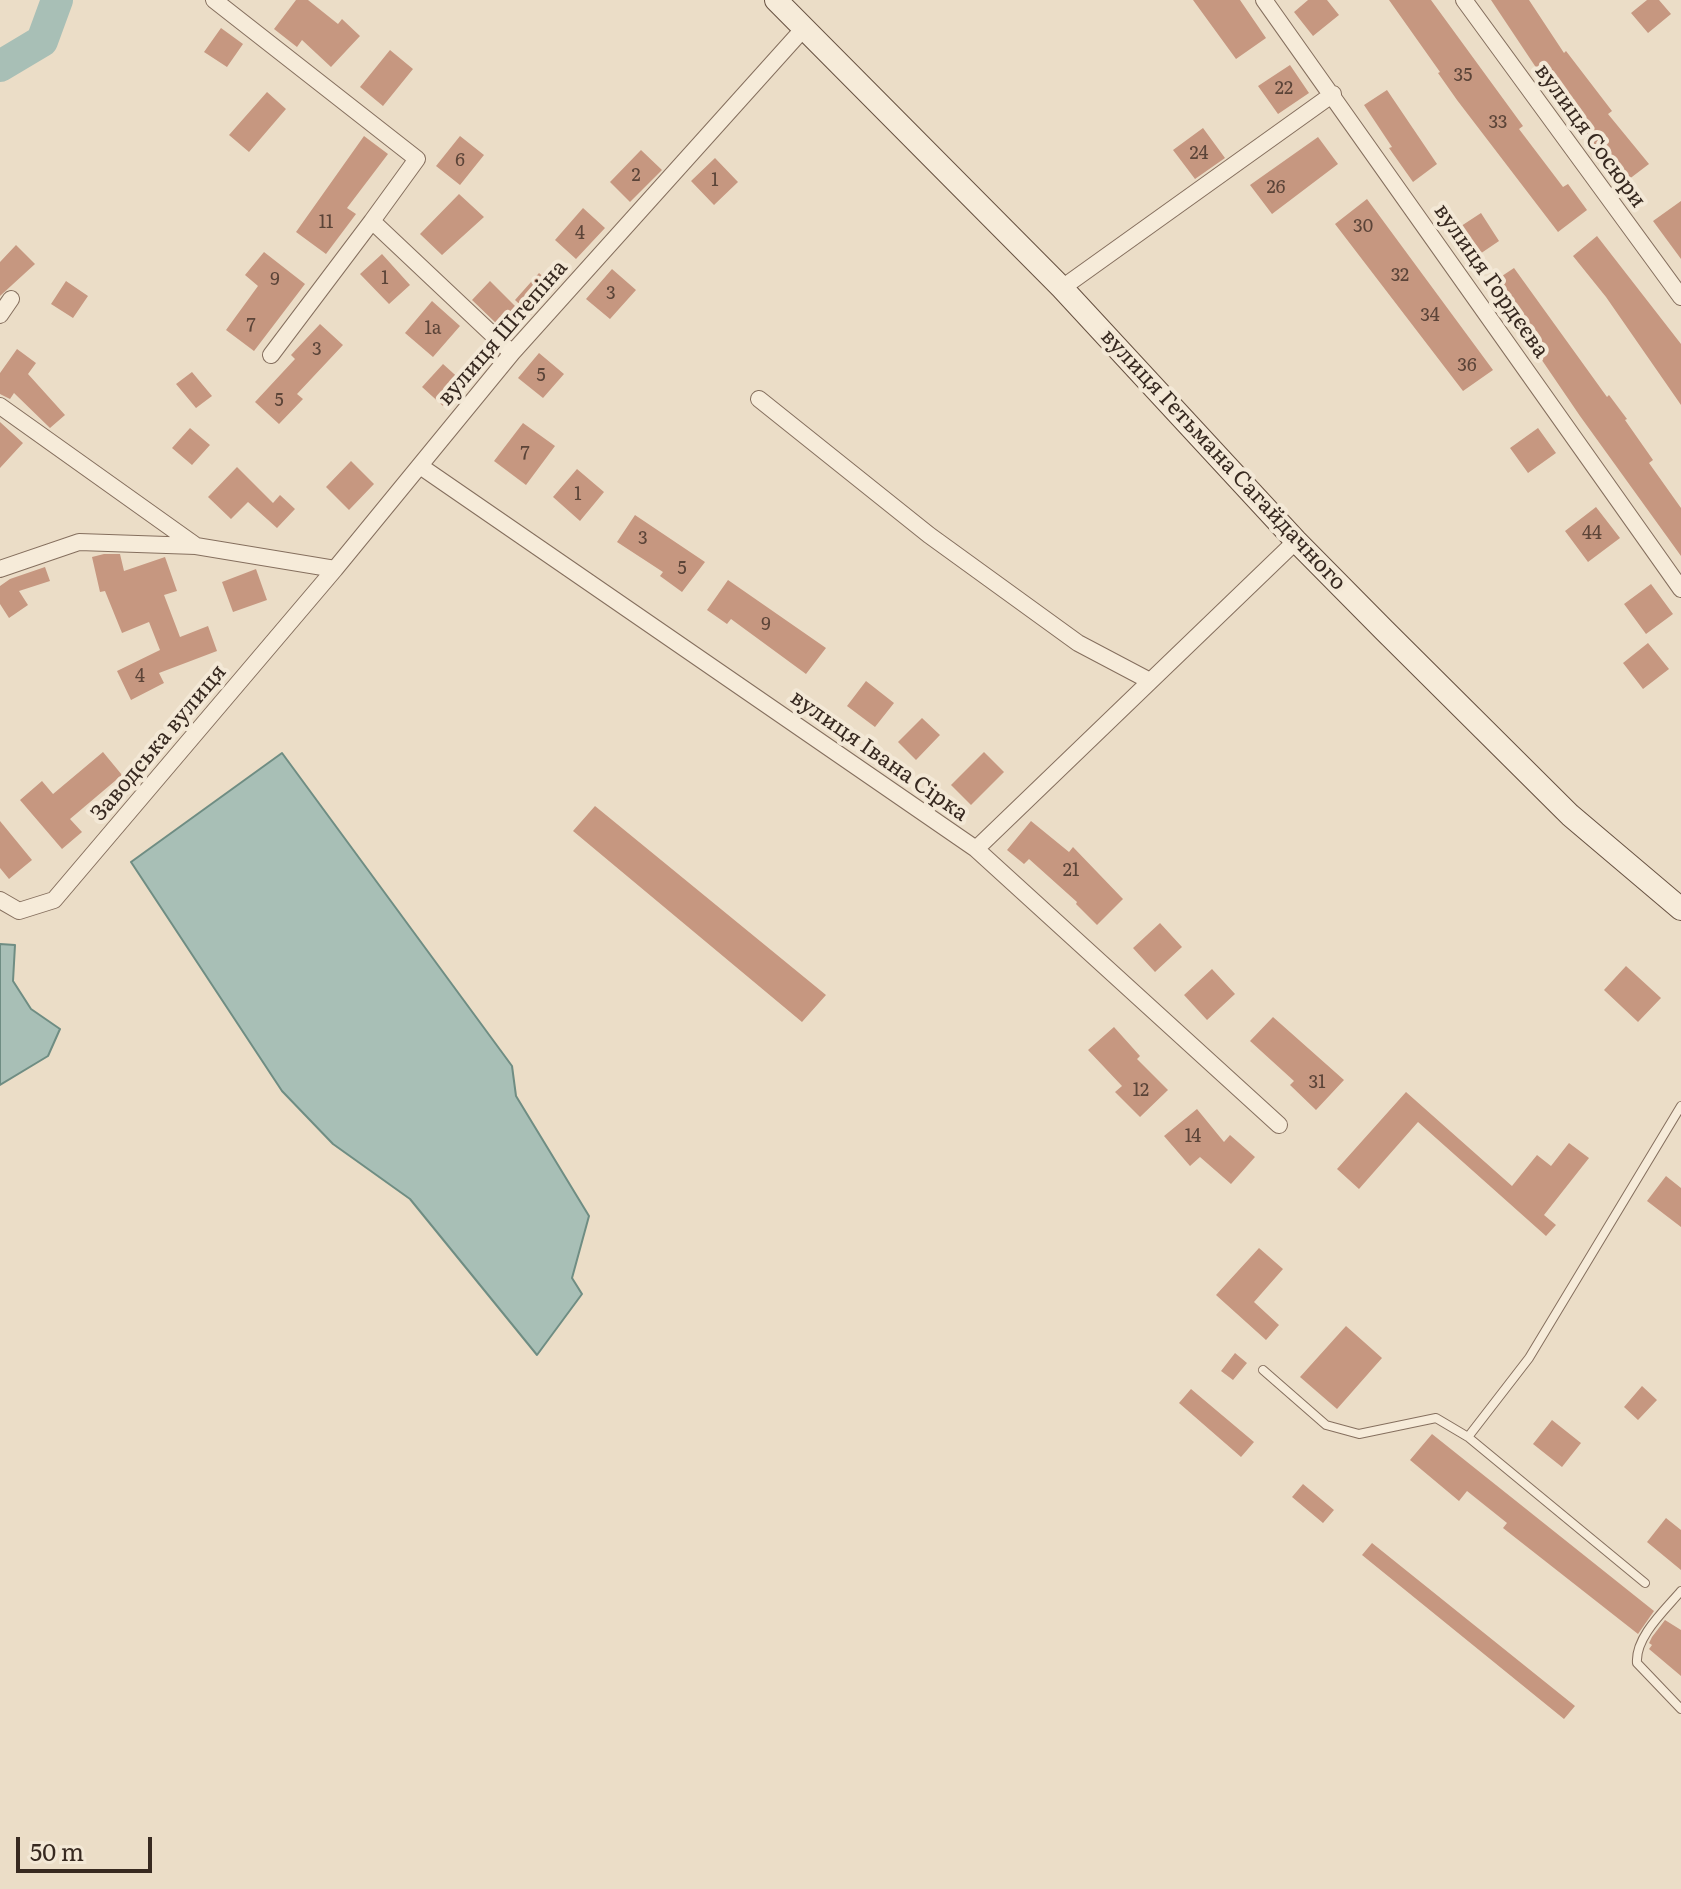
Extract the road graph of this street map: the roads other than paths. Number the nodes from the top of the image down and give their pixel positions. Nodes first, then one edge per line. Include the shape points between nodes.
1 (214, 0) edge
2 (776, 0) edge
3 (1264, 0) edge
4 (1464, 0) edge
5 (805, 27) junction
6 (1333, 94) junction
7 (372, 221) junction
8 (1062, 288) junction
9 (1681, 297) edge
10 (11, 299) dead end
11 (0, 315) edge
12 (512, 353) junction
13 (271, 355) dead end
14 (759, 399) dead end
15 (0, 406) edge
16 (420, 466) junction
17 (1296, 541) junction
18 (196, 546) junction
19 (0, 569) edge
20 (335, 569) junction
21 (1681, 589) edge
22 (1150, 681) junction
23 (976, 849) junction
24 (0, 900) edge
25 (1681, 909) edge
26 (1681, 1106) edge
27 (1279, 1125) dead end
28 (1263, 1370) dead end
29 (1468, 1437) junction
30 (1645, 1583) dead end
31 (1681, 1591) edge
32 (1681, 1709) edge

1 - 7 street via 417,159
2 - 5 main road, вулиця Гетьмана Сагайдачного
3 - 6 street, вулиця Гордєєва
4 - 9 street, вулиця Сосюри
5 - 8 main road, вулиця Гетьмана Сагайдачного
5 - 12 street, вулиця Штепіна
6 - 8 street
6 - 21 street, вулиця Гордєєва
7 - 12 street
7 - 13 street
8 - 17 main road, вулиця Гетьмана Сагайдачного
10 - 11 street
12 - 16 street, вулиця Штепіна
14 - 22 street via 929,535 1078,643
15 - 18 street
16 - 20 street, вулиця Штепіна
16 - 23 street, вулиця Івана Сірка
17 - 22 street
17 - 25 main road, вулиця Гетьмана Сагайдачного via 1570,815
18 - 19 street via 79,542
18 - 20 street
20 - 24 street, Заводська вулиця via 54,900 19,911
22 - 23 street
23 - 27 street, вулиця Івана Сірка
26 - 29 lane via 1529,1358
28 - 29 lane via 1326,1425 1359,1434 1436,1418
29 - 30 lane
31 - 32 lane via 1636,1653 1637,1663

